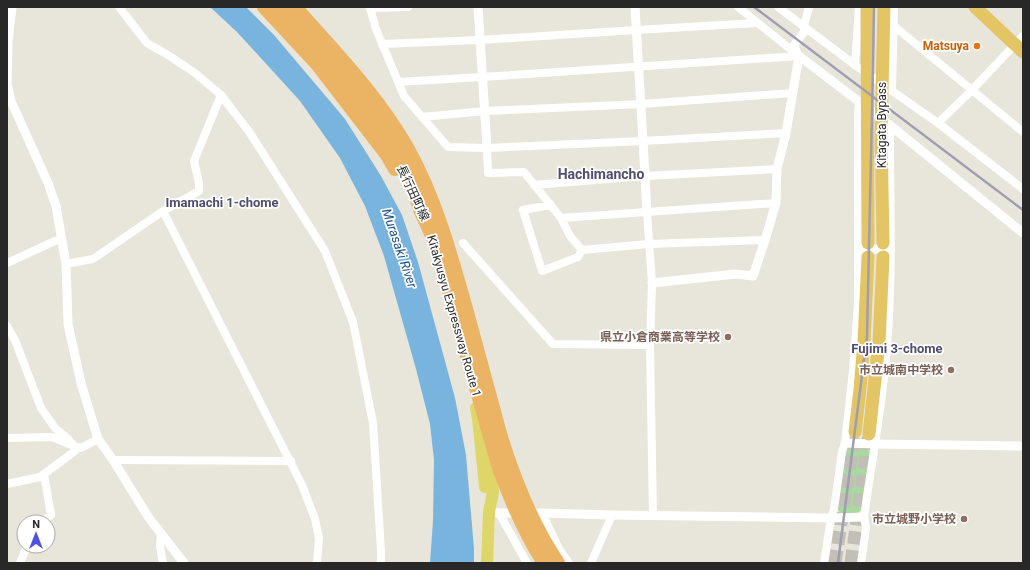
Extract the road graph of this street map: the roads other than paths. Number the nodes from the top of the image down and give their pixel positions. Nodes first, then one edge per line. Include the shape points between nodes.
1 (12, 7) edge
2 (119, 7) edge
3 (264, 7) edge
4 (275, 7) edge
5 (280, 7) edge
6 (296, 7) edge
7 (307, 7) edge
8 (408, 7) edge
9 (478, 7) edge
10 (634, 7) edge
11 (738, 7) edge
12 (778, 7) edge
13 (809, 7) edge
14 (858, 7) edge
15 (867, 7) edge
16 (884, 7) edge
17 (894, 7) edge
18 (975, 7) edge
19 (756, 22) junction
20 (804, 26) junction
21 (894, 26) junction
22 (636, 30) junction
23 (480, 40) junction
24 (8, 42) edge
25 (382, 44) junction
26 (1021, 44) edge
27 (799, 56) junction
28 (857, 66) junction
29 (638, 67) junction
30 (482, 77) junction
31 (398, 82) junction
32 (890, 90) junction
33 (972, 90) junction
34 (793, 93) junction
35 (220, 95) junction
36 (859, 102) junction
37 (641, 104) junction
38 (485, 111) junction
39 (422, 117) junction
40 (938, 123) junction
41 (891, 126) junction
42 (1023, 132) edge
43 (786, 133) junction
44 (643, 141) junction
45 (487, 148) junction
46 (777, 169) junction
47 (645, 176) junction
48 (534, 185) junction
49 (1023, 189) edge
50 (776, 203) junction
51 (551, 205) junction
52 (435, 208) junction
53 (163, 210) junction
54 (421, 212) junction
55 (647, 212) junction
56 (561, 218) junction
57 (1023, 233) edge
58 (62, 239) junction
59 (765, 240) junction
60 (463, 243) dead end
61 (649, 244) junction
62 (582, 250) junction
63 (865, 250) junction
64 (885, 250) junction
65 (7, 263) edge
66 (66, 264) junction
67 (652, 283) junction
68 (7, 326) edge
69 (650, 345) junction
70 (855, 432) tunnel mouth
71 (7, 438) edge
72 (98, 439) junction
73 (872, 439) junction
74 (845, 442) junction
75 (74, 446) junction
76 (1023, 446) edge
77 (113, 460) junction
78 (291, 461) junction
79 (44, 474) junction
80 (7, 484) edge
81 (494, 512) junction
82 (542, 513) junction
83 (51, 514) edge
84 (612, 516) junction
85 (653, 516) junction
86 (864, 517) junction
87 (831, 518) junction
88 (161, 534) junction
89 (164, 563) edge
90 (184, 563) edge
91 (317, 563) edge
92 (381, 563) edge
93 (487, 563) edge
94 (527, 563) edge
95 (544, 563) edge
96 (558, 563) edge
97 (569, 563) edge
98 (591, 563) edge
99 (824, 563) edge
100 (861, 563) edge

1 - 24 street
2 - 35 street via 147,43 195,73
3 - 54 highway via 322,70 387,155
4 - 81 main road, 長行田町線 via 319,54 363,109 397,159 430,229 456,313 477,410 486,492
5 - 54 highway, Kitakyusyu Expressway Route 1 via 340,75 380,126 411,182
6 - 52 highway, Kitakyusyu Expressway Route 1 via 350,68 390,120 422,177
6 - 81 main road, 長行田町線 via 352,68 400,133 438,212 466,302 489,423
7 - 52 highway via 357,62 395,118 425,176
8 - 25 street via 370,8
9 - 23 street
10 - 22 street
11 - 19 street
12 - 20 street
13 - 20 street
14 - 28 street
15 - 63 highway, Kitagata Bypass
16 - 64 highway, Kitagata Bypass via 881,132
17 - 21 street
18 - 26 highway
19 - 22 street
19 - 27 street
20 - 27 street via 804,32 794,45
20 - 28 street
21 - 32 street
21 - 33 street
22 - 23 street
22 - 29 street
23 - 25 street
23 - 30 street
24 - 58 street via 7,82 11,101 51,191
25 - 31 street
26 - 33 street
27 - 29 street
27 - 34 street
27 - 36 street
28 - 32 street
29 - 30 street
29 - 37 street
30 - 31 street
30 - 38 street
31 - 39 street via 404,96
32 - 40 street
33 - 40 street
33 - 42 street
34 - 37 street
34 - 43 street
35 - 53 street via 194,161 199,183 198,191
35 - 92 street via 250,133 325,251 353,322 373,423
36 - 41 street
36 - 63 street
37 - 38 street
37 - 44 street
38 - 39 street
38 - 45 street
39 - 45 street via 448,147
40 - 49 street
41 - 57 street
41 - 64 street
43 - 44 street
43 - 46 street
44 - 45 street
44 - 47 street
45 - 48 street via 488,173 524,172
46 - 47 street
46 - 50 street
47 - 48 street
47 - 55 street
48 - 51 street
50 - 55 street
50 - 59 street
51 - 56 street
51 - 62 street via 523,210 542,271 578,257
52 - 96 highway, Kitakyusyu Expressway Route 1 via 455,268 509,462 531,517
53 - 66 street via 93,259
53 - 78 street
54 - 95 highway, Kitakyusyu Expressway Route 1 via 444,272 498,465 520,522
55 - 56 street
55 - 61 street
56 - 62 street via 570,236
58 - 65 street
58 - 66 street
59 - 61 street
59 - 67 street via 753,276 736,274
60 - 69 street via 553,344
61 - 62 street
61 - 67 street
63 - 64 street
63 - 70 highway, Kitagata Bypass via 864,342
63 - 74 street
64 - 73 highway, Kitagata Bypass
66 - 72 street via 68,324 81,383
67 - 69 street
68 - 75 street via 15,340 41,408 55,428
69 - 85 street
71 - 75 street via 52,437
72 - 75 street via 81,448
72 - 77 street
73 - 74 street
73 - 76 street
73 - 86 street
74 - 87 street
75 - 79 street via 75,451
77 - 78 street
77 - 88 street
78 - 91 street via 315,519 319,538
79 - 80 street
79 - 83 street
81 - 82 street
81 - 93 main road, 長行田町線
81 - 94 street
82 - 84 street
82 - 97 street via 559,549
84 - 85 street
84 - 98 street
85 - 87 street
86 - 87 street
86 - 100 street via 866,528
87 - 99 street
88 - 89 street via 160,546
88 - 90 street

